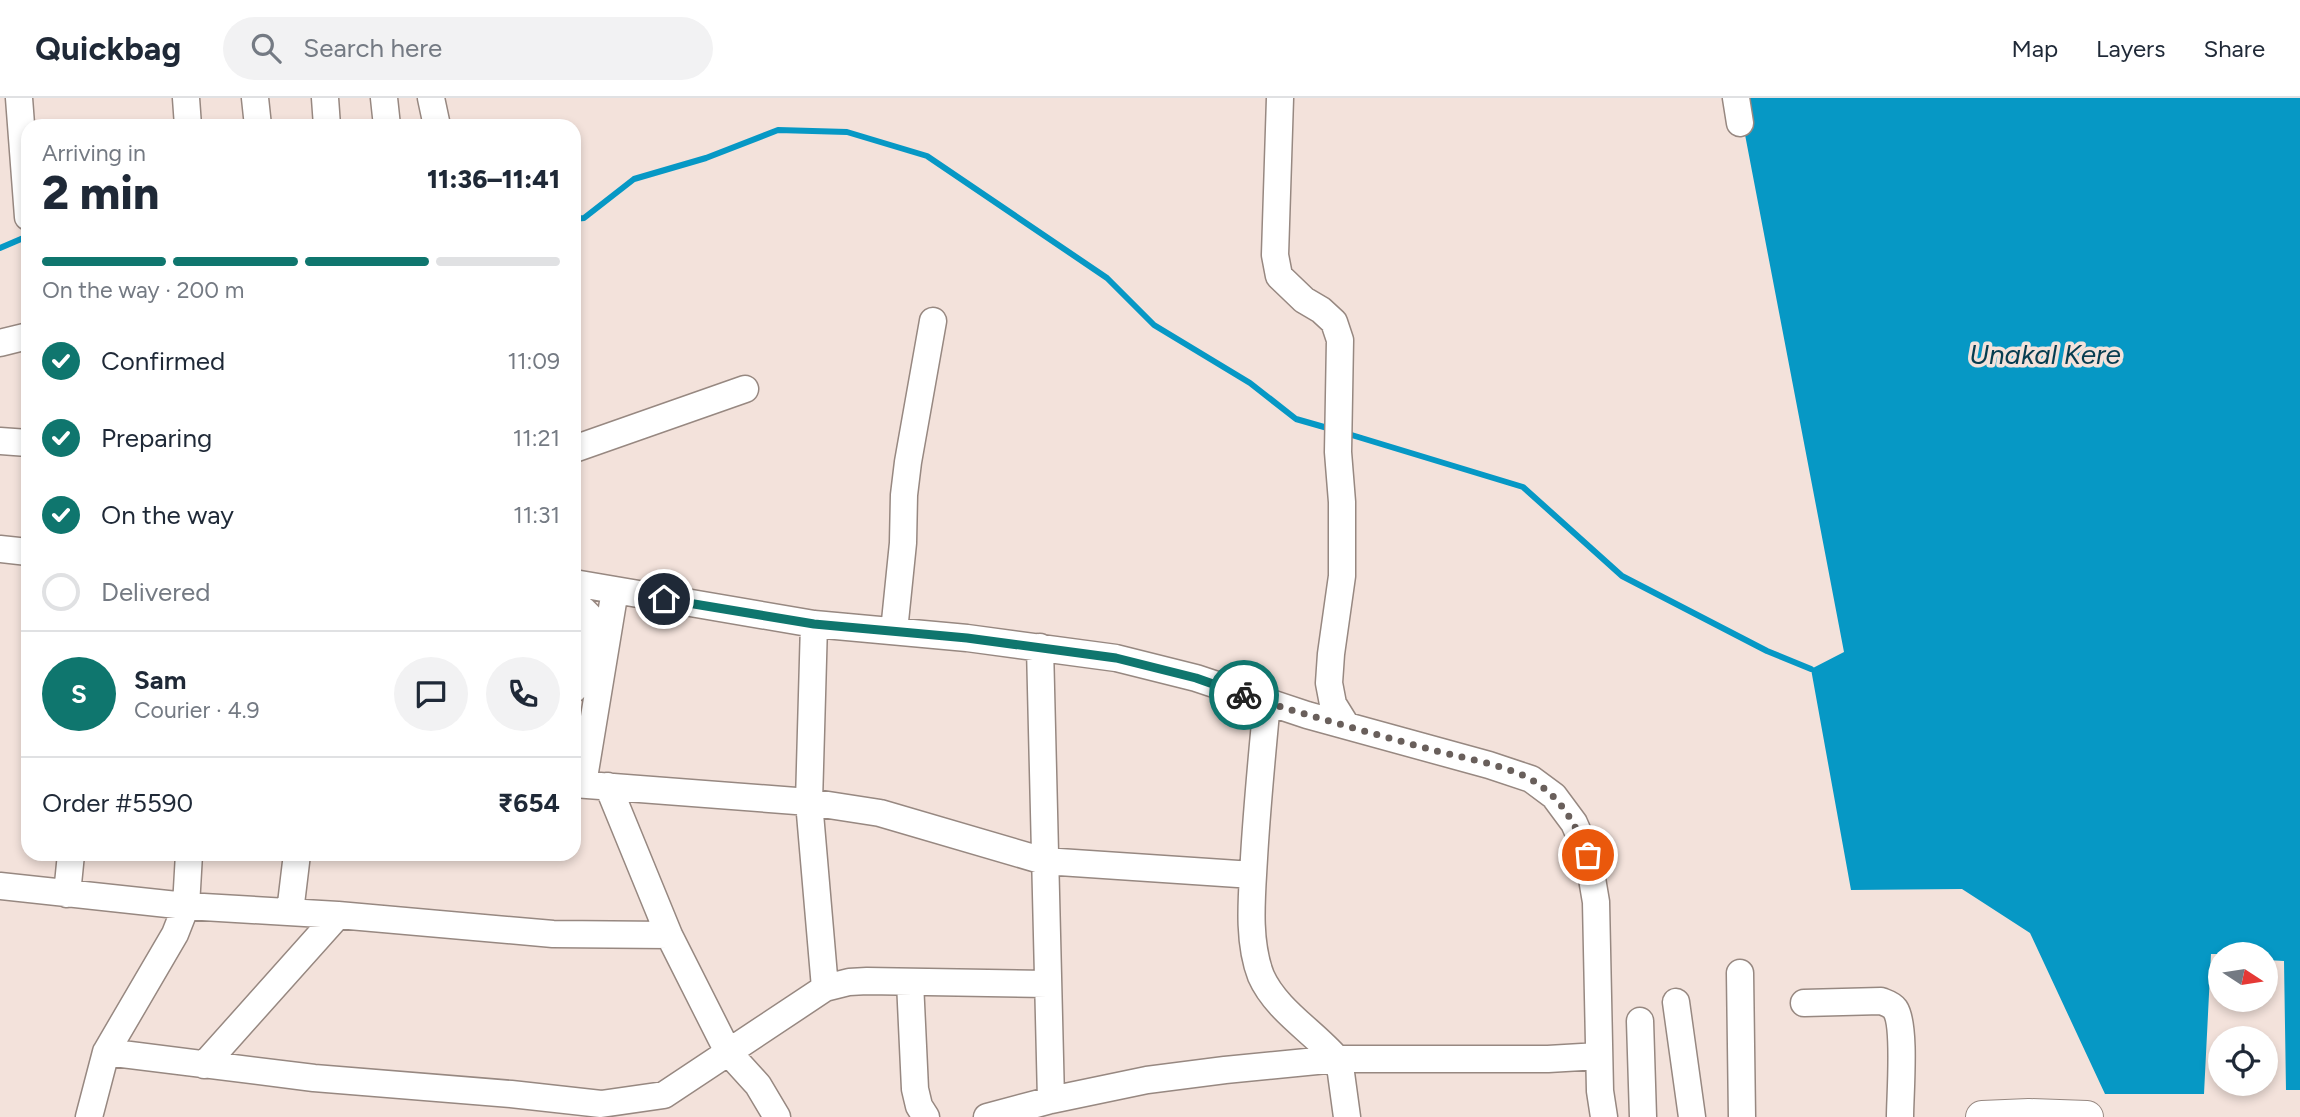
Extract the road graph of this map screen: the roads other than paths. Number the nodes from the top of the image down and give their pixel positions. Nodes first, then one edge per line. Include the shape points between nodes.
1 (19, 98) edge
2 (186, 98) edge
3 (255, 98) edge
4 (325, 98) edge
5 (384, 98) edge
6 (431, 98) edge
7 (1280, 98) edge
8 (188, 119) edge
9 (256, 119) edge
10 (326, 119) edge
11 (386, 119) edge
12 (436, 119) edge
13 (21, 124) edge
14 (933, 321) dead end
15 (21, 338) edge
16 (0, 343) edge
17 (745, 389) dead end
18 (0, 441) edge
19 (21, 442) edge
20 (581, 447) edge
21 (0, 549) edge
22 (21, 551) edge
23 (581, 584) edge
24 (615, 590) junction
25 (581, 610) edge
26 (814, 624) junction
27 (894, 631) junction
28 (1040, 647) junction
29 (581, 653) edge
30 (1266, 702) junction
31 (1346, 725) junction
32 (588, 785) edge
33 (809, 802) junction
34 (70, 861) edge
35 (189, 861) edge
36 (297, 861) edge
37 (1044, 861) junction
38 (1253, 875) junction
39 (0, 886) edge
40 (66, 894) junction
41 (186, 906) junction
42 (290, 912) junction
43 (338, 915) junction
44 (669, 935) junction
45 (1740, 973) dead end
46 (910, 982) junction
47 (1047, 984) junction
48 (825, 988) junction
49 (1676, 1002) dead end
50 (1804, 1003) dead end
51 (1640, 1021) dead end
52 (106, 1052) junction
53 (728, 1052) junction
54 (1599, 1056) junction
55 (1337, 1059) junction
56 (204, 1065) junction
57 (1051, 1100) junction
58 (602, 1111) edge
59 (2029, 1116) edge
60 (89, 1117) edge
61 (777, 1117) edge
62 (926, 1117) edge
63 (987, 1117) edge
64 (1347, 1117) edge
65 (1604, 1117) edge
66 (1643, 1117) edge
67 (1692, 1117) edge
68 (1742, 1117) edge
69 (1900, 1117) edge
70 (1982, 1117) edge
71 (2087, 1117) edge

1 - 13 street
2 - 8 street
3 - 9 street
4 - 10 street
5 - 11 street
6 - 12 street
7 - 31 street via 1275,256 1279,276 1334,322 1340,340 1342,576 1329,683 1333,704
14 - 27 street via 908,462
15 - 16 street
17 - 20 street
18 - 19 street
21 - 22 street
23 - 24 street
24 - 26 street
24 - 32 street
25 - 29 street via 589,616
26 - 27 street
26 - 33 street
27 - 28 street
28 - 30 street via 1127,660
28 - 37 street
30 - 31 street
30 - 38 street
31 - 54 street via 1531,779 1554,796 1574,823 1588,855 1595,902
32 - 33 street
32 - 44 street
33 - 37 street via 880,813
33 - 48 street
34 - 40 street
35 - 41 street
36 - 42 street
37 - 38 street
37 - 47 street
38 - 55 street via 1255,950 1262,976 1288,1011
39 - 40 street
40 - 41 street
41 - 42 street
41 - 52 street via 175,934
42 - 43 street
43 - 44 street via 553,934
43 - 56 street
44 - 53 street
45 - 68 street
46 - 47 street
46 - 48 street via 849,982
46 - 62 street via 915,1089
47 - 57 street
48 - 53 street
49 - 67 street
50 - 69 street via 1881,1001 1897,1012
51 - 66 street
52 - 56 street
52 - 60 street
53 - 58 street via 664,1096
53 - 61 street via 758,1085
54 - 55 street
54 - 65 street
55 - 57 street via 1147,1080
55 - 64 street
56 - 58 street via 511,1094
57 - 63 street
59 - 70 main road
59 - 71 main road

